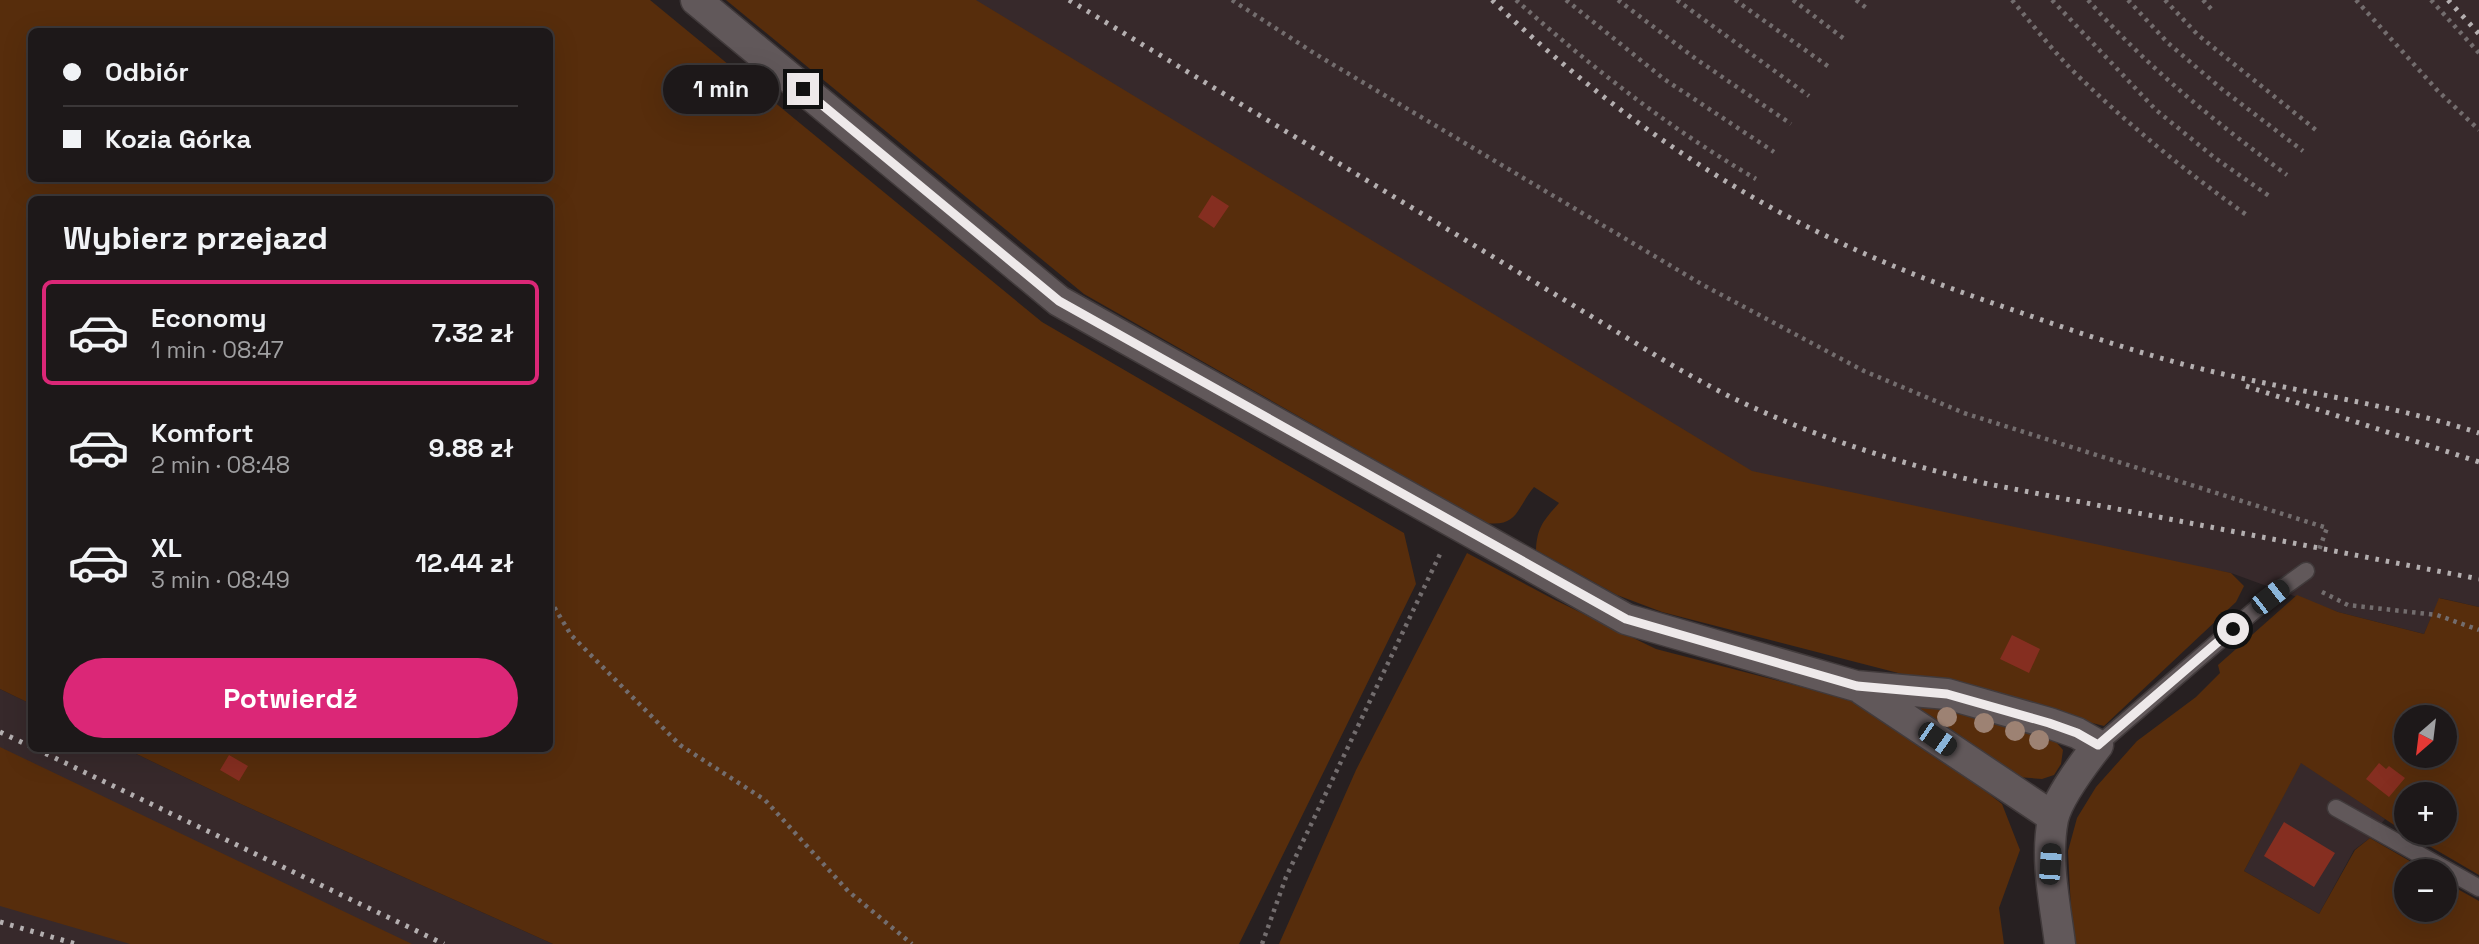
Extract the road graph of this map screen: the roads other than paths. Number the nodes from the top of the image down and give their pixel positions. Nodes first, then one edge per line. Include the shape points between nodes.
1 (696, 0) edge
2 (2300, 575) road end
3 (1857, 686) junction
4 (2098, 745) junction
5 (2336, 808) dead end
6 (2053, 817) junction
7 (2479, 888) edge
8 (2060, 944) edge

1 - 3 street via 1059,301 1626,619
2 - 4 lane
3 - 4 street via 1947,694 2049,723
3 - 6 street
4 - 6 street
5 - 7 lane
6 - 8 street via 2050,864

